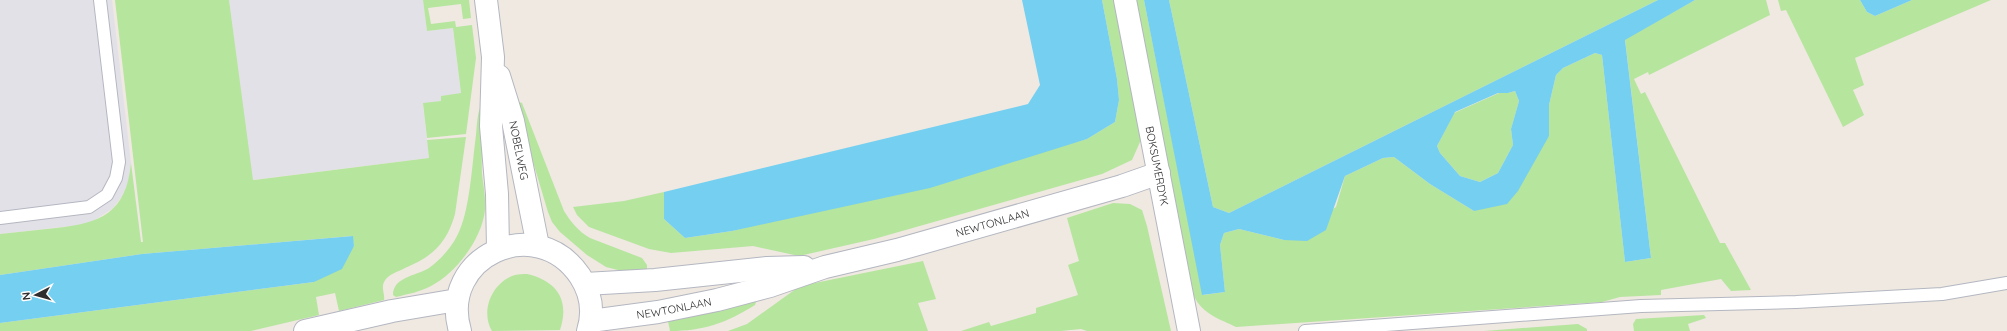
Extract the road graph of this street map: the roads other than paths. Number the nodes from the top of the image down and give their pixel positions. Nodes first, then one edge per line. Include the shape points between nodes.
1 (100, 0) edge
2 (486, 0) edge
3 (1125, 0) edge
4 (493, 57) junction
5 (1159, 173) junction
6 (0, 218) edge
7 (538, 246) junction
8 (498, 249) junction
9 (825, 267) junction
10 (2007, 283) edge
11 (585, 284) junction
12 (457, 300) junction
13 (589, 326) edge
14 (305, 331) edge
15 (460, 331) edge
16 (1189, 331) edge
17 (1305, 331) edge

1 - 6 lane via 119,162 116,178 107,195 89,207
2 - 4 street, NOBELWEG
3 - 5 street, BOKSUMERDYK
4 - 7 street, NOBELWEG via 513,121
4 - 8 street, NOBELWEG via 492,126
5 - 9 street, NEWTONLAAN via 1122,186
5 - 16 street, BOKSUMERDYK
7 - 8 street via 518,244
7 - 11 street via 557,253 572,265
8 - 12 street via 479,261 464,278
9 - 11 street, NEWTONLAAN via 767,268 655,280
9 - 13 street, NEWTONLAAN via 770,286 717,300
10 - 17 lane via 1942,294 1796,302 1641,306
11 - 13 street via 591,300
12 - 14 street via 392,311
12 - 15 street via 456,320

